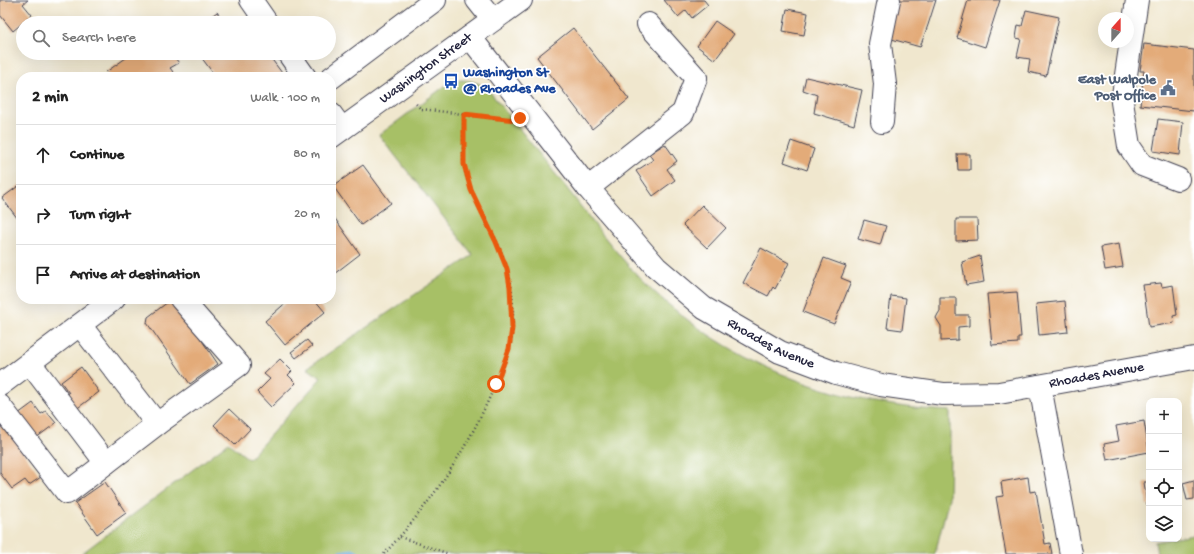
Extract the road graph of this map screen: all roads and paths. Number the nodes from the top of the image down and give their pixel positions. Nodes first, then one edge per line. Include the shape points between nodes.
1 (251, 0) edge
2 (436, 0) edge
3 (477, 0) edge
4 (521, 0) edge
5 (889, 0) edge
6 (1137, 0) edge
7 (262, 16) edge
8 (493, 20) junction
9 (648, 24) dead end
10 (470, 37) junction
11 (293, 60) edge
12 (301, 72) edge
13 (336, 74) edge
14 (416, 104) dead end
15 (464, 114) junction
16 (508, 119) dead end
17 (882, 122) dead end
18 (336, 126) edge
19 (1178, 179) dead end
20 (588, 188) junction
21 (107, 304) edge
22 (185, 304) edge
23 (80, 325) junction
24 (1194, 358) edge
25 (30, 363) junction
26 (0, 385) edge
27 (1040, 386) junction
28 (0, 406) edge
29 (157, 424) junction
30 (106, 463) junction
31 (400, 537) junction
32 (384, 554) edge
33 (449, 554) edge
34 (1071, 554) edge

1 - 7 street
2 - 13 street
3 - 8 street
4 - 8 street, Washington Street
5 - 17 street via 880,44 885,84
6 - 19 street via 1122,102 1129,146 1142,165
8 - 10 street, Washington Street
9 - 20 street via 696,78 683,113
10 - 18 street, Washington Street
10 - 20 street, Rhoades Avenue
11 - 12 street
14 - 15 path via 421,109
15 - 16 path
15 - 31 path via 464,164 471,190 507,269 512,306 509,349 488,400 456,462
20 - 27 street, Rhoades Avenue via 656,267 704,308 780,352 836,373 881,385 923,392 999,393
21 - 23 street
22 - 29 street via 239,365
23 - 25 street
23 - 29 street
24 - 27 street, Rhoades Avenue
25 - 26 street
25 - 30 street
27 - 34 street
28 - 30 street via 67,493
29 - 30 street
31 - 32 path
31 - 33 path

